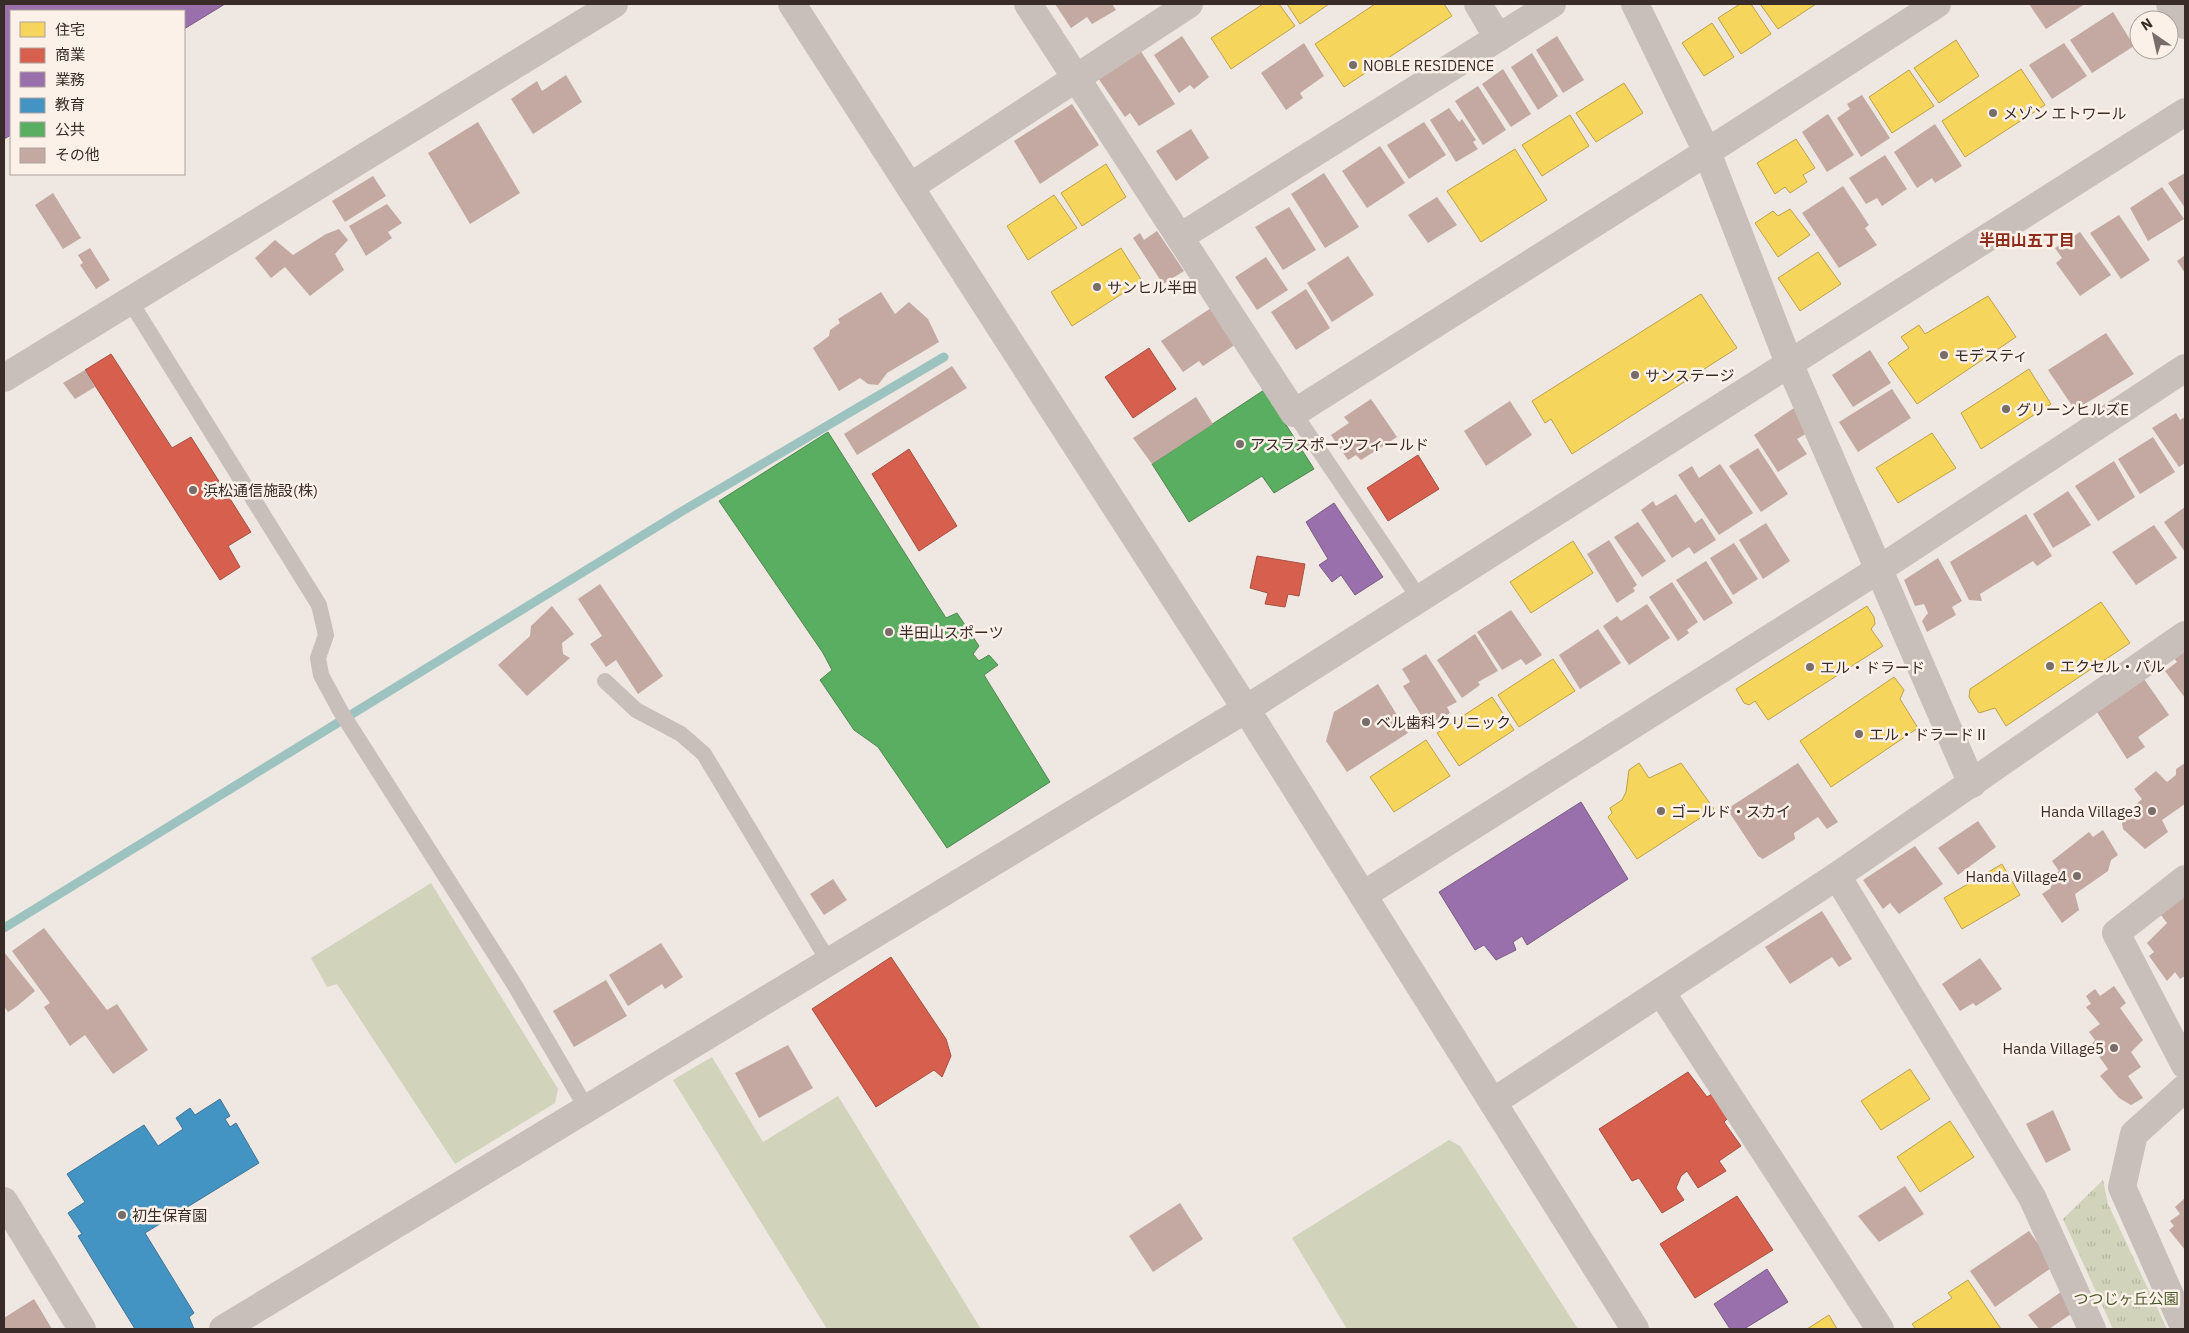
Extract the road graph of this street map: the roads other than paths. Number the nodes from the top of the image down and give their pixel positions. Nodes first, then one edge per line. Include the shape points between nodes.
1 (614, 4) edge
2 (792, 4) edge
3 (1028, 4) edge
4 (1189, 4) edge
5 (1478, 4) edge
6 (1552, 4) edge
7 (1635, 4) edge
8 (1937, 4) edge
9 (2170, 4) edge
10 (2185, 26) edge
11 (1498, 38) junction
12 (1076, 77) junction
13 (2185, 112) edge
14 (1707, 152) junction
15 (910, 187) junction
16 (1180, 237) junction
17 (130, 301) junction
18 (1789, 363) junction
19 (2185, 368) edge
20 (4, 378) edge
21 (1294, 413) junction
22 (1878, 570) junction
23 (1419, 598) junction
24 (2185, 635) edge
25 (605, 681) dead end
26 (1246, 709) junction
27 (1972, 784) junction
28 (1837, 876) junction
29 (2185, 879) edge
30 (1363, 895) junction
31 (829, 962) junction
32 (1661, 992) junction
33 (2185, 1065) edge
34 (2185, 1088) edge
35 (1493, 1102) junction
36 (587, 1108) junction
37 (4, 1201) edge
38 (2182, 1312) edge
39 (82, 1329) edge
40 (223, 1329) edge
41 (1635, 1329) edge
42 (1880, 1329) edge
43 (2092, 1329) edge

1 - 17 street
2 - 15 street
3 - 12 street
4 - 12 street
5 - 11 street
6 - 11 street
7 - 14 street
8 - 14 street
9 - 10 street
11 - 16 street
12 - 15 street
12 - 16 street
13 - 18 street
14 - 18 street
14 - 21 street
15 - 26 street
16 - 21 street
17 - 20 street
17 - 36 lane via 319,605 326,635 318,658 321,675 344,717 514,984
18 - 22 street
18 - 23 street
19 - 22 street
21 - 23 lane
22 - 27 street
22 - 30 street
23 - 26 street
24 - 27 street
25 - 31 lane via 636,710 681,734 704,754
26 - 30 street
26 - 31 street
27 - 28 street
28 - 32 street
28 - 43 street via 2032,1197
29 - 33 street via 2116,933
30 - 35 street
31 - 36 street
32 - 35 street
32 - 42 street
34 - 38 street via 2134,1134 2122,1187
35 - 41 street
36 - 40 street
37 - 39 street

